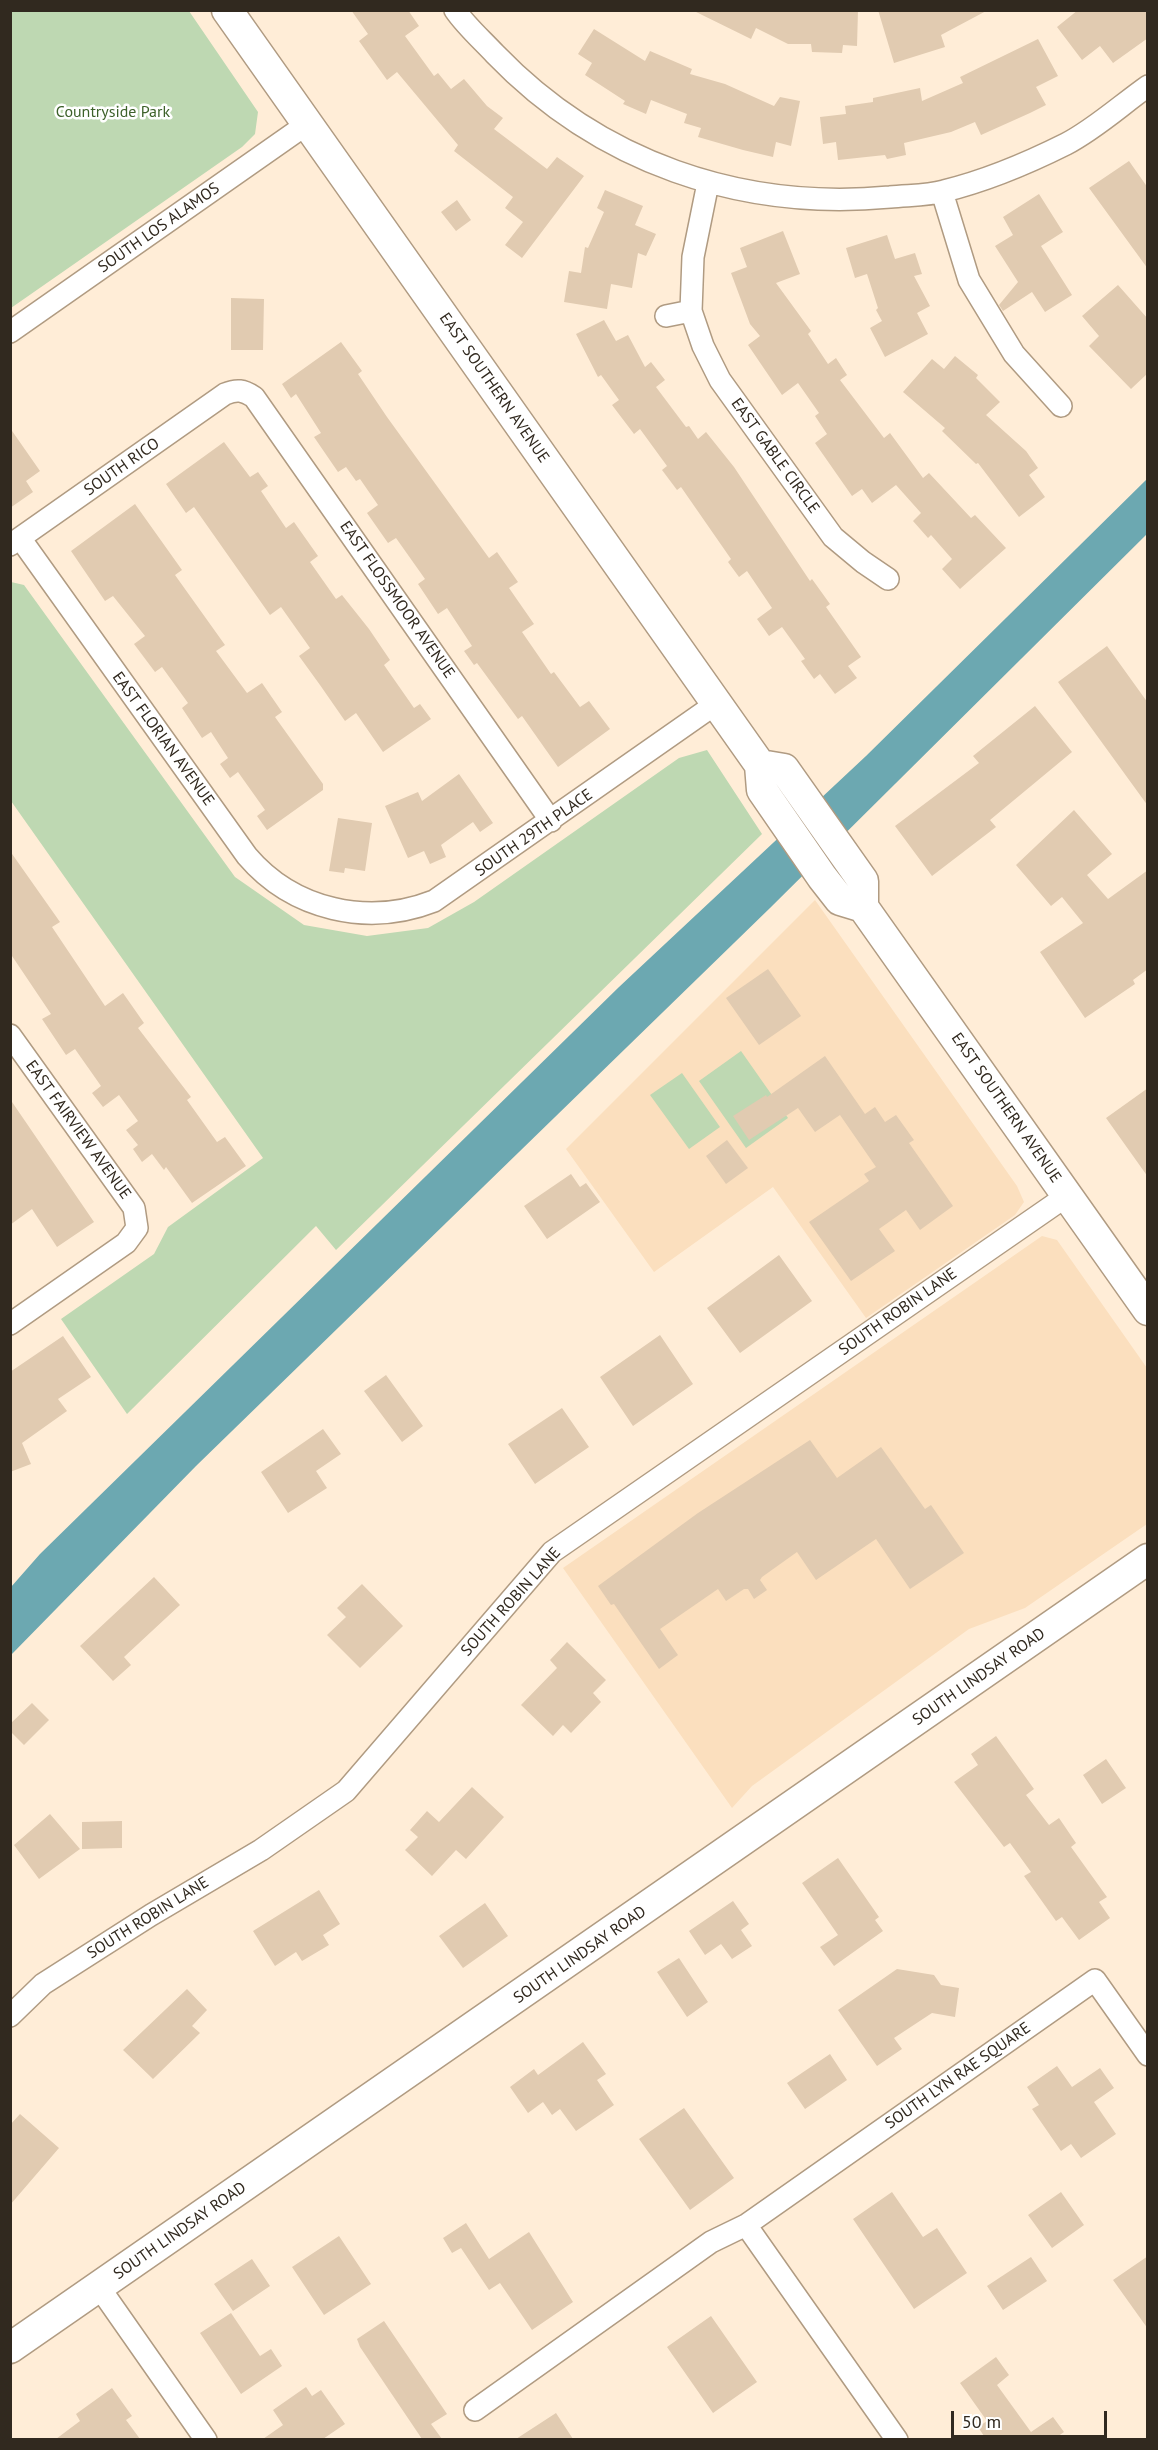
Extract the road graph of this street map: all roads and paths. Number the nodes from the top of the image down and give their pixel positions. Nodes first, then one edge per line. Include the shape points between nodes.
1 (227, 10) edge
2 (455, 10) edge
3 (1148, 86) edge
4 (307, 124) junction
5 (708, 183) junction
6 (942, 192) junction
7 (691, 311) junction
8 (666, 316) dead end
9 (10, 332) edge
10 (235, 390) joint
11 (1061, 406) dead end
12 (15, 542) edge
13 (888, 579) dead end
14 (717, 704) junction
15 (760, 765) junction
16 (551, 821) junction
17 (863, 907) junction
18 (333, 908) joint
19 (10, 1035) edge
20 (1068, 1195) junction
21 (1148, 1310) edge
22 (10, 1324) edge
23 (1148, 1559) edge
24 (10, 2016) edge
25 (1148, 2055) edge
26 (746, 2225) junction
27 (99, 2288) junction
28 (10, 2348) edge
29 (475, 2410) dead end
30 (206, 2439) edge
31 (897, 2439) edge

1 - 4 main road, EAST SOUTHERN AVENUE
2 - 5 street via 509,68 592,134 634,155
3 - 6 street via 1068,143
4 - 9 street, SOUTH LOS ALAMOS
4 - 14 main road, EAST SOUTHERN AVENUE
5 - 6 street via 776,195 849,201
5 - 7 street, EAST GABLE CIRCLE via 693,257
6 - 11 street via 969,280 1014,354
7 - 8 street
7 - 13 street, EAST GABLE CIRCLE via 720,380 833,537
10 - 12 street, SOUTH RICO
10 - 16 street, EAST FLOSSMOOR AVENUE via 254,397
12 - 18 street, EAST FLORIAN AVENUE via 258,869 303,900
14 - 15 main road, EAST SOUTHERN AVENUE
14 - 16 street, SOUTH 29TH PLACE
15 - 17 main road, EAST SOUTHERN AVENUE via 762,790 816,868 840,900
15 - 17 main road, EAST SOUTHERN AVENUE via 784,769 862,881
16 - 18 street, SOUTH 29TH PLACE via 448,894 417,908 383,914
17 - 20 main road, EAST SOUTHERN AVENUE
19 - 22 street, EAST FAIRVIEW AVENUE via 134,1208 137,1228 126,1243
20 - 21 main road, EAST SOUTHERN AVENUE
20 - 24 street, SOUTH ROBIN LANE via 552,1552 346,1791 261,1850 43,1984
23 - 27 main road, SOUTH LINDSAY ROAD
25 - 26 street, SOUTH LYN RAE SQUARE via 1095,1980
26 - 29 street, SOUTH LYN RAE SQUARE via 711,2242
26 - 31 street
27 - 28 main road, SOUTH LINDSAY ROAD
27 - 30 street

